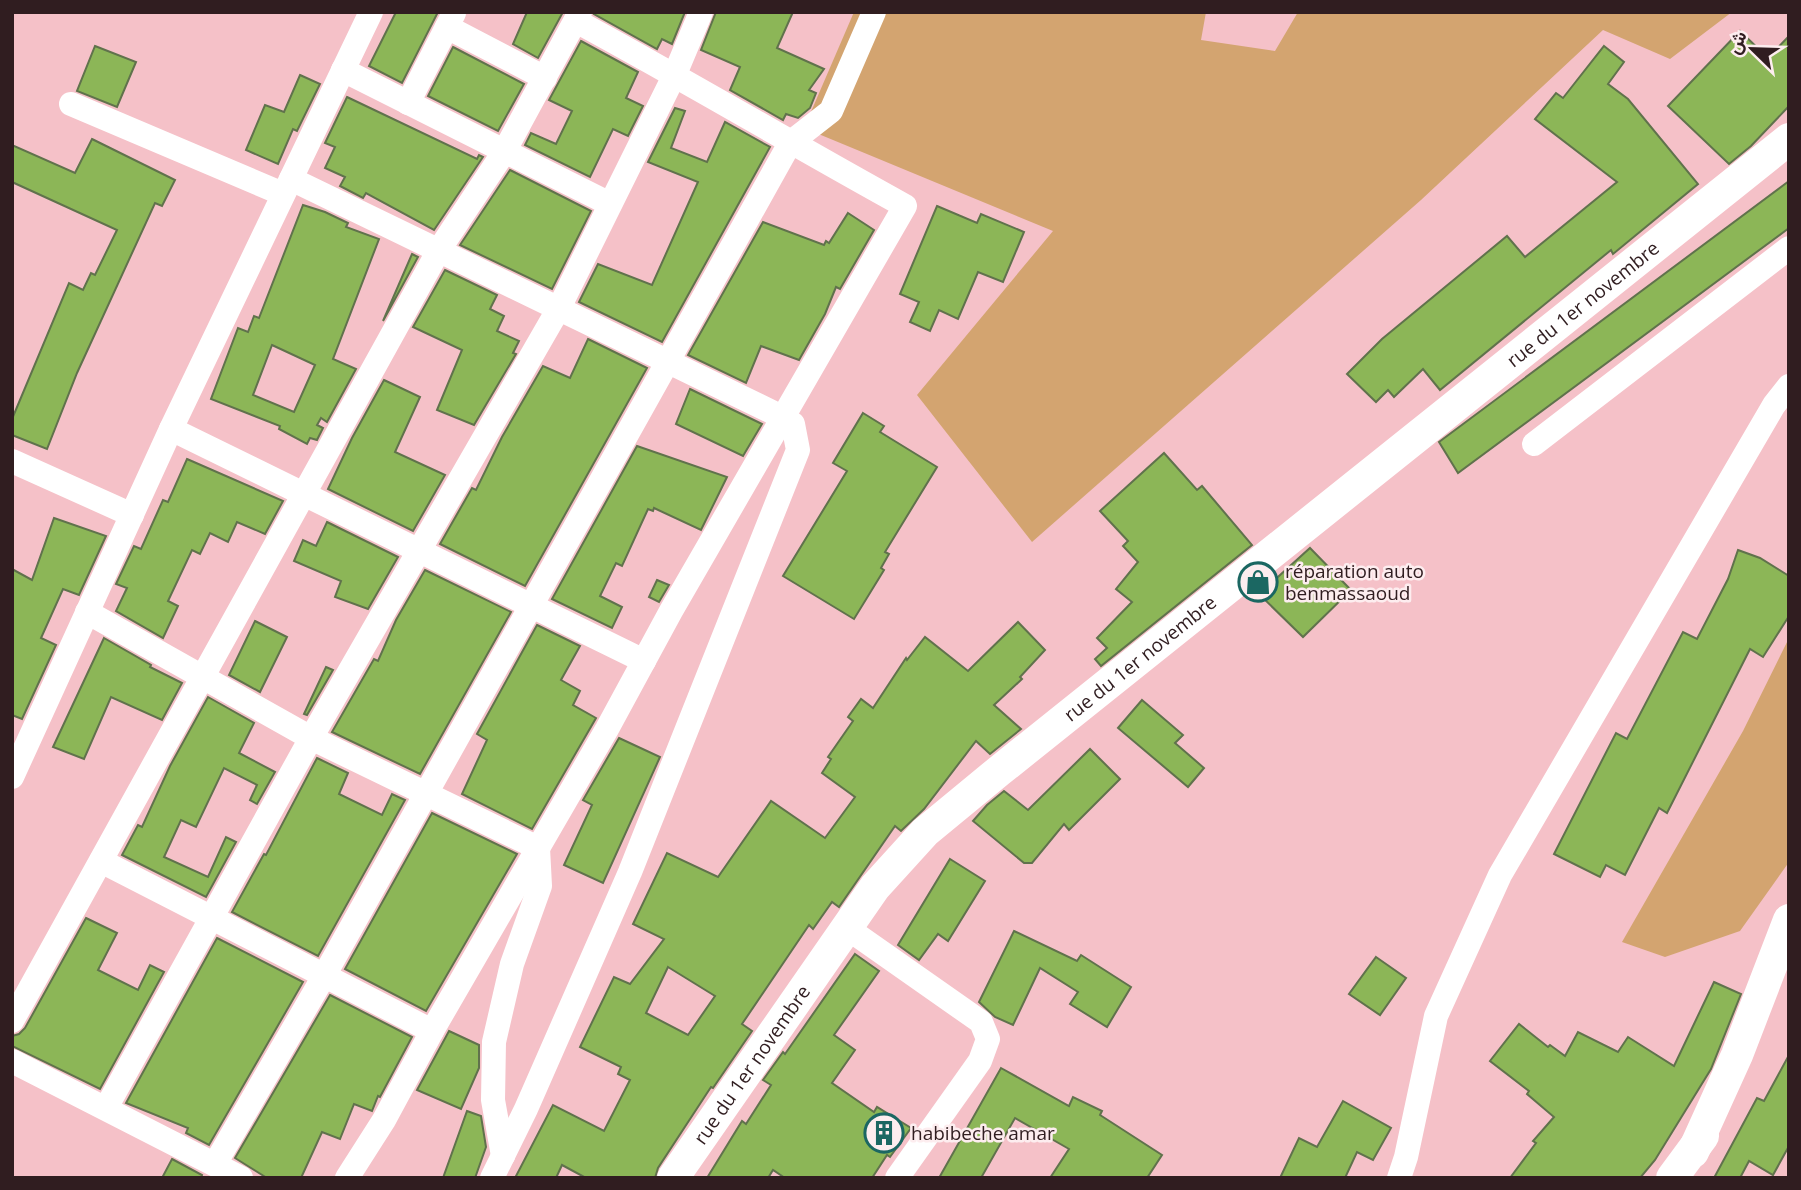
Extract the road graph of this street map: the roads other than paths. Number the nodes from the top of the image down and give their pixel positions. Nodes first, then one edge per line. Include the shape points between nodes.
1 (371, 12) edge
2 (701, 12) edge
3 (874, 12) edge
4 (578, 17) edge
5 (451, 20) edge
6 (343, 70) junction
7 (675, 75) junction
8 (545, 78) junction
9 (408, 103) junction
10 (71, 104) dead end
11 (1789, 139) edge
12 (790, 143) junction
13 (504, 152) junction
14 (287, 187) junction
15 (610, 204) junction
16 (1789, 248) edge
17 (439, 250) junction
18 (559, 308) junction
19 (668, 361) junction
20 (1789, 386) edge
21 (782, 418) junction
22 (171, 429) junction
23 (1534, 444) dead end
24 (12, 460) edge
25 (305, 492) junction
26 (132, 515) junction
27 (421, 550) junction
28 (531, 605) junction
29 (87, 612) junction
30 (644, 661) junction
31 (201, 676) junction
32 (312, 738) junction
33 (12, 778) edge
34 (424, 794) junction
35 (538, 848) junction
36 (101, 861) junction
37 (211, 917) junction
38 (1789, 920) edge
39 (847, 928) junction
40 (324, 976) junction
41 (1789, 978) edge
42 (12, 1021) edge
43 (432, 1031) junction
44 (12, 1061) edge
45 (106, 1108) junction
46 (1693, 1152) junction
47 (215, 1164) junction
48 (498, 1167) edge
49 (241, 1178) edge
50 (347, 1178) edge
51 (673, 1178) edge
52 (897, 1178) edge
53 (1399, 1178) edge
54 (1672, 1178) edge

1 - 6 street
2 - 7 street
3 - 12 street via 831,111
4 - 7 street
4 - 8 street
5 - 8 street
5 - 9 street
6 - 9 street
6 - 14 street
7 - 12 street
7 - 15 street
8 - 13 street
9 - 13 street
10 - 14 street
11 - 39 main road, rue du 1er novembre via 925,832 875,887
12 - 19 street
12 - 21 street via 905,206
13 - 15 street
13 - 17 street
14 - 17 street
14 - 22 street
15 - 18 street
16 - 23 street
17 - 18 street
17 - 25 street
18 - 19 street
18 - 27 street
19 - 21 street
19 - 28 street
20 - 53 street via 1500,875 1436,1016
21 - 30 street
21 - 48 street via 793,424 799,450 630,872
22 - 25 street
22 - 26 street
24 - 26 street
25 - 27 street
25 - 31 street
26 - 29 street
27 - 28 street
27 - 32 street
28 - 30 street
28 - 34 street
29 - 31 street
29 - 33 street
30 - 35 street
31 - 32 street
31 - 36 street
32 - 34 street
32 - 37 street
34 - 35 street
34 - 40 street
35 - 43 street
35 - 48 street via 540,886 512,964 494,1042
36 - 37 street
36 - 42 street
37 - 40 street
37 - 45 street
38 - 46 main road via 1737,1055
39 - 51 main road, rue du 1er novembre
39 - 52 street via 981,1022 988,1038 980,1061
40 - 43 street
40 - 47 street
41 - 46 main road via 1752,1058
43 - 50 street
44 - 45 street
45 - 47 street
46 - 54 main road
47 - 49 street

